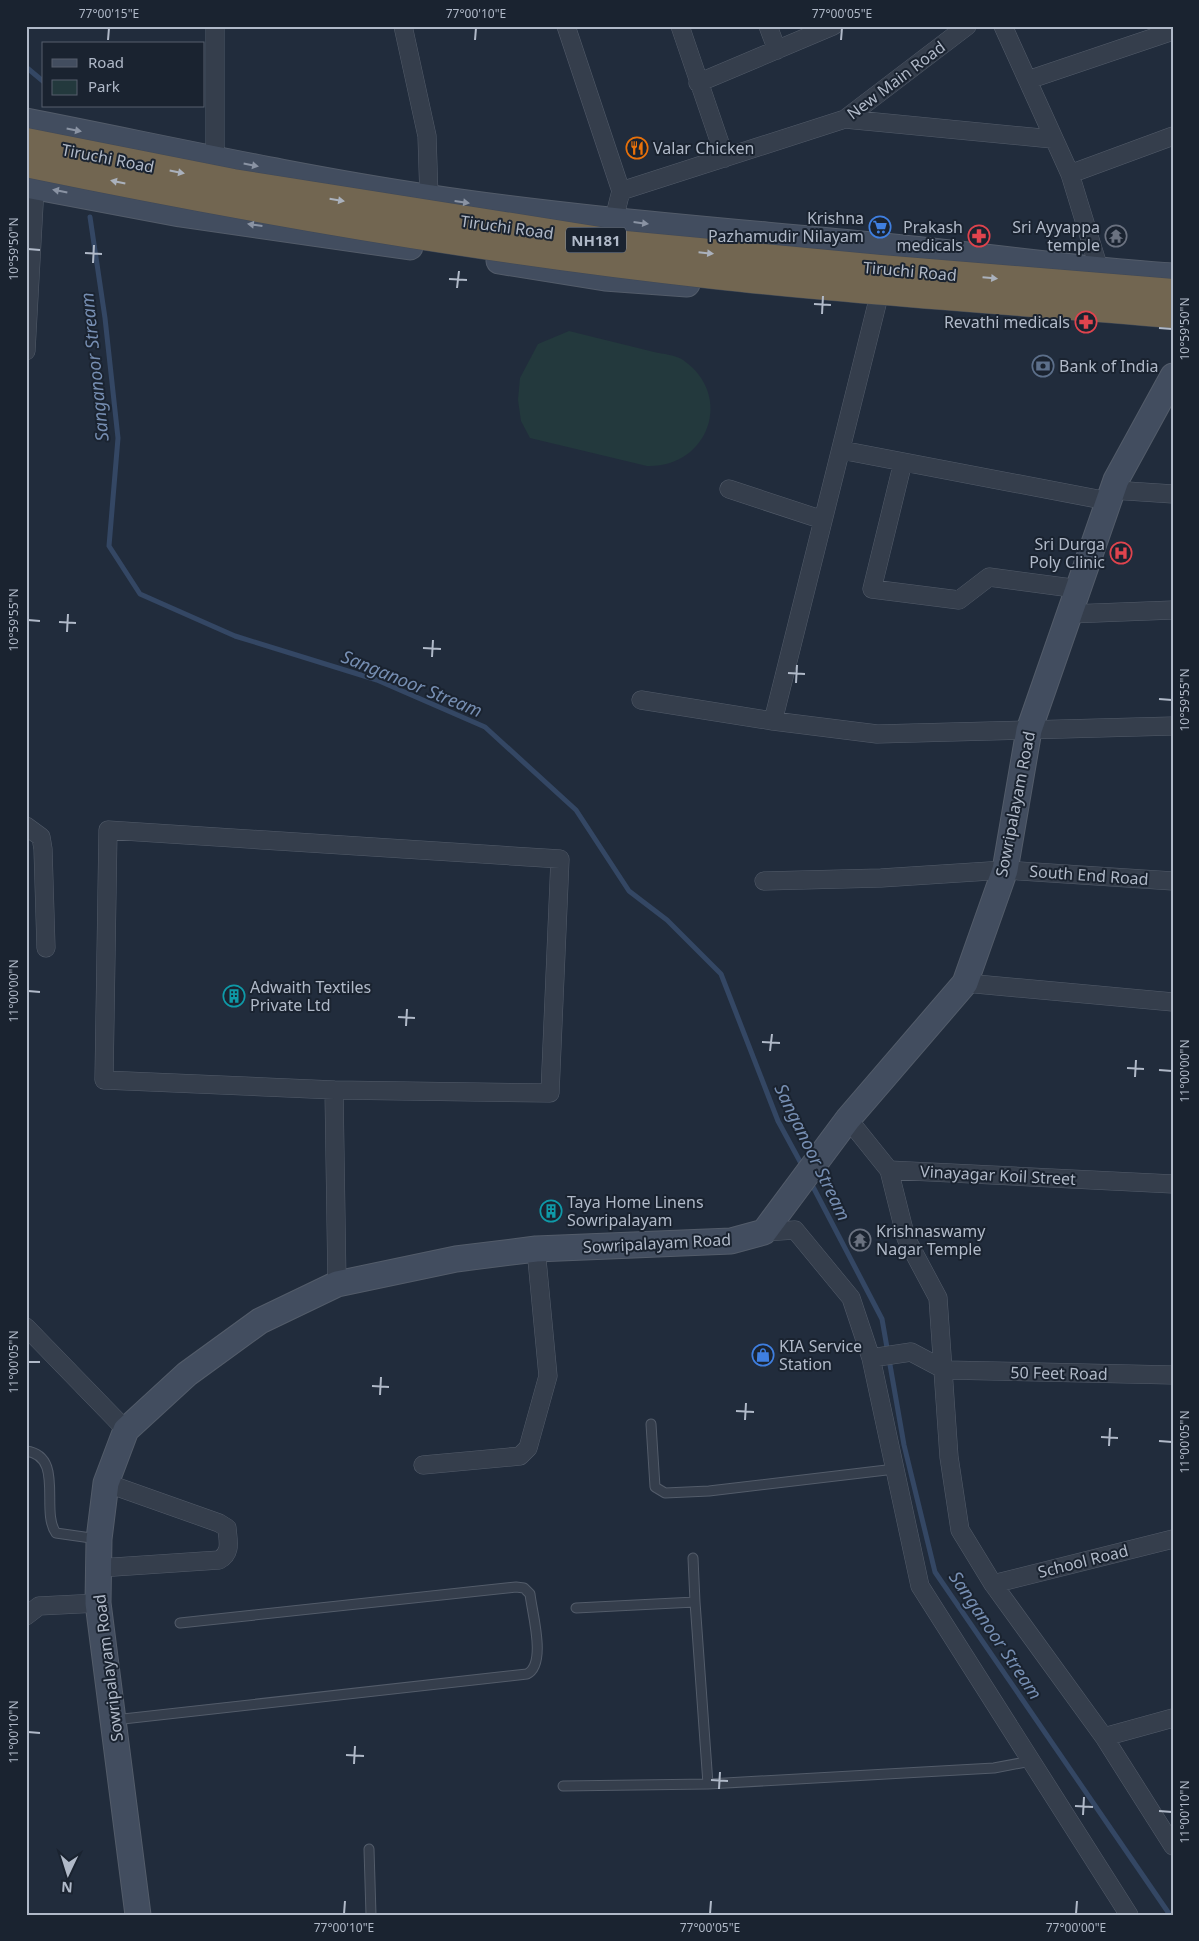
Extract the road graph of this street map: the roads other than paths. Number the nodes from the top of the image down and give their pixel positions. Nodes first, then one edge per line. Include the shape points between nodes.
1 (215, 26) edge
2 (403, 26) edge
3 (566, 26) edge
4 (680, 26) edge
5 (768, 26) edge
6 (833, 26) edge
7 (967, 26) edge
8 (1002, 26) edge
9 (1173, 31) edge
10 (777, 50) junction
11 (1028, 80) junction
12 (698, 83) junction
13 (845, 119) junction
14 (26, 121) edge
15 (1173, 136) edge
16 (1052, 139) junction
17 (26, 142) edge
18 (214, 158) junction
19 (725, 158) junction
20 (1070, 174) junction
21 (29, 178) edge
22 (621, 191) junction
23 (429, 197) junction
24 (612, 220) junction
25 (29, 269) edge
26 (1100, 272) junction
27 (1173, 276) edge
28 (606, 278) junction
29 (1173, 293) edge
30 (878, 300) junction
31 (1173, 314) edge
32 (1173, 324) edge
33 (27, 344) edge
34 (1173, 376) edge
35 (841, 450) junction
36 (902, 462) junction
37 (729, 489) dead end
38 (1173, 494) edge
39 (1110, 496) junction
40 (823, 520) junction
41 (1079, 589) junction
42 (1173, 610) edge
43 (1070, 614) junction
44 (641, 700) dead end
45 (773, 721) junction
46 (1173, 726) edge
47 (1029, 730) junction
48 (26, 826) edge
49 (1005, 870) junction
50 (764, 881) dead end
51 (1173, 881) edge
52 (46, 948) dead end
53 (966, 983) junction
54 (1173, 1002) edge
55 (334, 1090) junction
56 (848, 1119) junction
57 (889, 1170) junction
58 (1173, 1184) edge
59 (764, 1232) junction
60 (536, 1249) junction
61 (336, 1284) junction
62 (26, 1327) edge
63 (871, 1358) junction
64 (945, 1370) junction
65 (1173, 1375) edge
66 (651, 1424) dead end
67 (126, 1430) junction
68 (26, 1451) edge
69 (422, 1465) dead end
70 (895, 1469) junction
71 (106, 1483) junction
72 (99, 1539) junction
73 (1173, 1539) edge
74 (693, 1558) dead end
75 (99, 1568) junction
76 (993, 1584) junction
77 (695, 1602) junction
78 (98, 1603) junction
79 (576, 1608) dead end
80 (26, 1616) edge
81 (180, 1623) dead end
82 (1173, 1718) edge
83 (114, 1720) junction
84 (1104, 1737) junction
85 (1031, 1761) junction
86 (708, 1784) junction
87 (563, 1786) dead end
88 (1173, 1846) edge
89 (369, 1849) dead end
90 (138, 1915) edge
91 (371, 1915) edge
92 (1129, 1915) edge

1 - 18 street
2 - 23 street via 427,136
3 - 22 street
4 - 12 street
5 - 10 street
6 - 10 street
7 - 13 street, New Main Road
8 - 11 street
9 - 11 street
10 - 12 street
11 - 16 street
12 - 19 street
13 - 16 street
13 - 19 street, New Main Road
14 -> 18 street
15 - 20 street
16 - 20 street
17 -> 29 highway, Tiruchi Road / NH181, bridge via 233,184 626,244
18 -> 23 street
19 - 22 street, New Main Road
20 - 26 street
21 - 25 street
28 -> 21 street via 180,214
31 -> 21 highway, Tiruchi Road / NH181, bridge via 727,276 617,263 473,244 232,204
22 - 24 street
23 -> 24 street
24 -> 26 street via 1040,262
24 - 28 street
25 - 33 street
26 - 27 street
28 - 30 street
30 - 32 street
30 - 35 street
34 - 39 street, Sowripalayam Road
35 - 36 street
35 - 40 street
36 - 39 street
36 - 41 street via 872,588 959,600 989,578
37 - 40 street
38 - 39 street
39 - 41 street, Sowripalayam Road
40 - 45 street
41 - 43 street, Sowripalayam Road
42 - 43 street
43 - 47 street, Sowripalayam Road
44 - 45 street
45 - 47 street via 877,734
46 - 47 street
47 - 49 street, Sowripalayam Road
48 - 52 street via 41,837 43,849
49 - 50 street, South End Road
49 - 51 street, South End Road
49 - 53 street, Sowripalayam Road
53 - 54 street
53 - 56 street, Sowripalayam Road
55 - 55 street via 104,1080 108,830 560,859 550,1093
55 - 61 street
56 - 57 street
56 - 59 street, Sowripalayam Road
57 - 58 street, Vinayagar Koil Street
57 - 64 street via 906,1238 938,1298
59 - 60 street, Sowripalayam Road via 731,1242
59 - 63 street via 795,1230 851,1298
60 - 61 street, Sowripalayam Road via 456,1259
60 - 69 street via 548,1376 528,1448 520,1456
61 - 67 street, Sowripalayam Road via 260,1321 187,1374
62 - 67 street
63 - 64 street via 911,1352
63 - 70 street
64 - 65 street, 50 Feet Road
64 - 76 street via 949,1457 960,1530
66 - 70 lane via 655,1487 664,1493 709,1491
67 - 71 street, Sowripalayam Road
68 - 72 lane via 47,1466 52,1528 56,1532
70 - 85 street via 920,1586
71 - 72 street, Sowripalayam Road
71 - 75 street via 219,1523 227,1528 229,1550 219,1560
72 - 75 street, Sowripalayam Road
73 - 76 street, School Road
74 - 77 lane
75 - 78 street, Sowripalayam Road
76 - 84 street
77 - 79 lane
77 - 86 lane
78 - 80 street via 40,1606
78 - 83 street, Sowripalayam Road
81 - 83 lane via 516,1587 524,1588 530,1594 538,1653 533,1671 527,1674
82 - 84 street
83 - 90 street, Sowripalayam Road
84 - 88 street
85 - 86 lane via 994,1768
85 - 92 street
86 - 87 lane
89 - 91 lane

